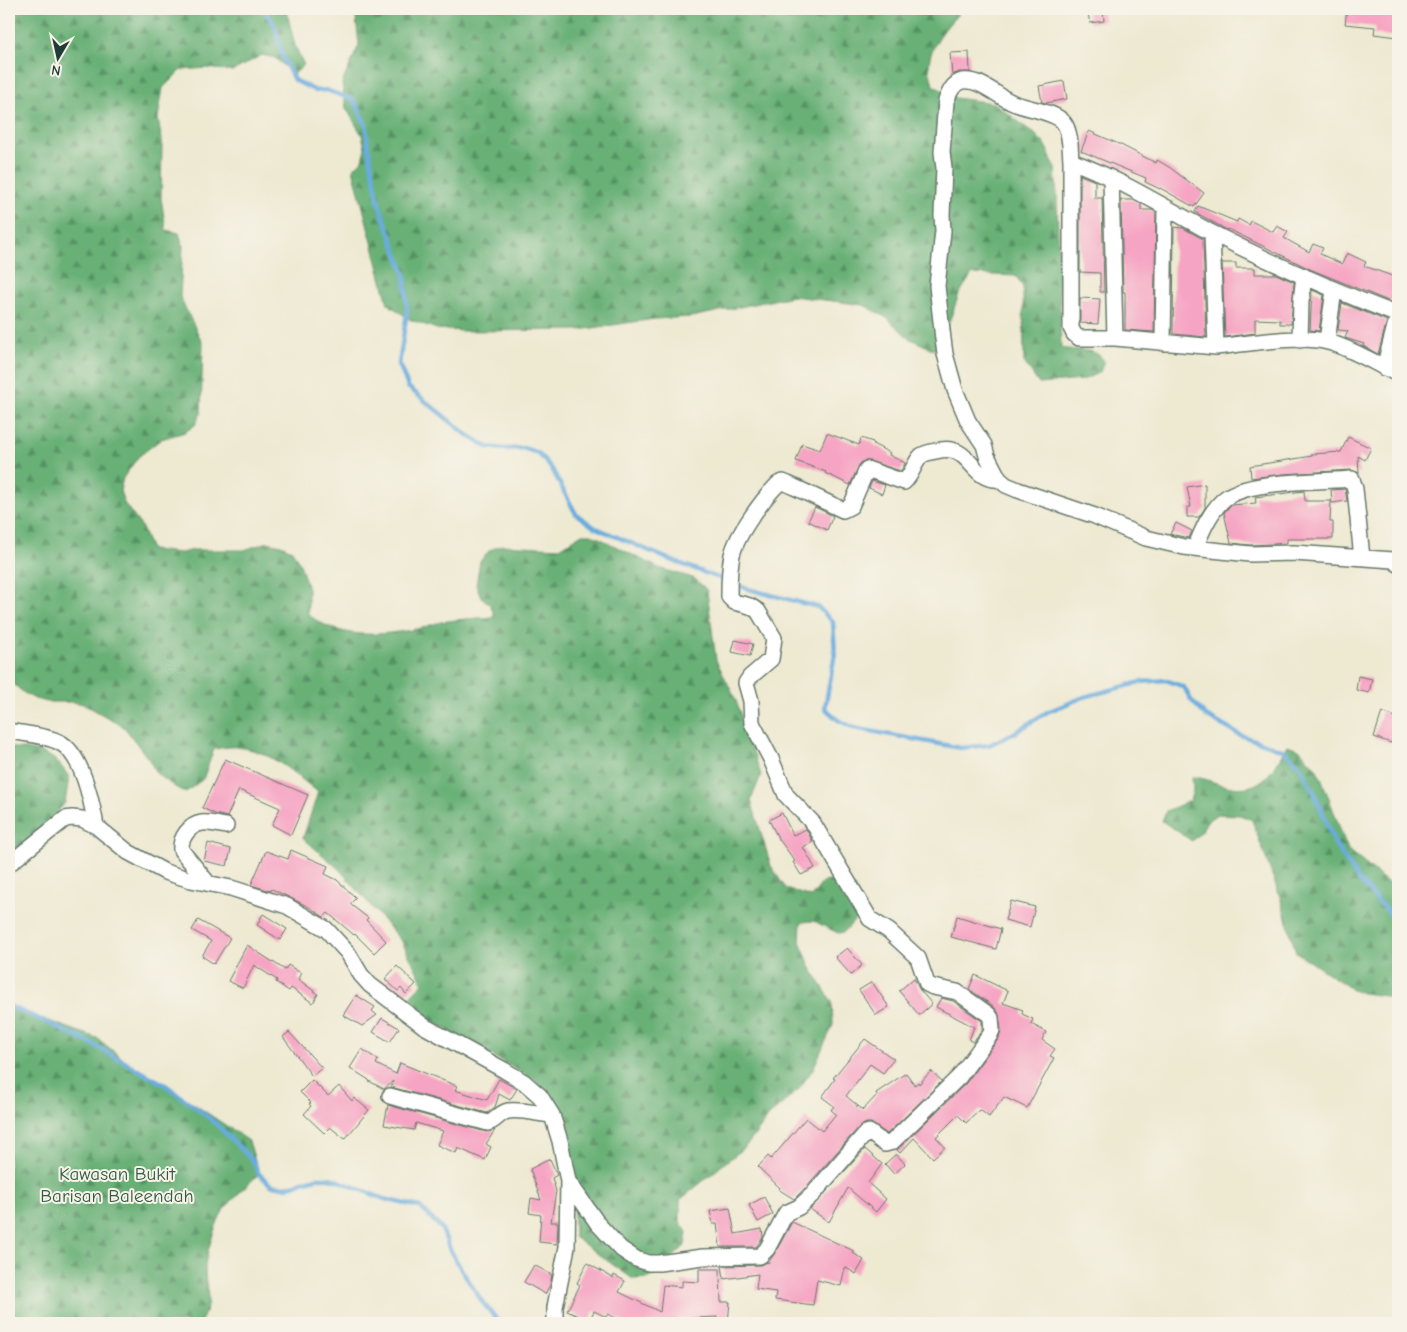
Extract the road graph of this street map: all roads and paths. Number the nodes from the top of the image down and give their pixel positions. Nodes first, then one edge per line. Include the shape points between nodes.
1 (1071, 161) junction
2 (1112, 178) junction
3 (1165, 207) junction
4 (1212, 233) junction
5 (1304, 276) junction
6 (1334, 290) junction
7 (1398, 315) edge
8 (1115, 338) junction
9 (1300, 340) junction
10 (1327, 341) junction
11 (1163, 343) junction
12 (1216, 347) junction
13 (1384, 368) junction
14 (1398, 374) edge
15 (999, 479) junction
16 (1195, 548) junction
17 (1362, 558) junction
18 (1398, 564) edge
19 (9, 731) edge
20 (96, 826) junction
21 (226, 826) dead end
22 (9, 864) edge
23 (207, 882) junction
24 (390, 1096) dead end
25 (552, 1115) junction
26 (568, 1181) junction
27 (555, 1323) edge

1 - 2 street
1 - 8 street via 1071,328 1079,338
1 - 15 street via 1068,131 1058,116 1013,103 970,81 955,84 946,101 942,152 943,231 938,286 943,339 955,390
2 - 3 street
2 - 8 street
3 - 4 street
3 - 11 street
4 - 5 street
4 - 12 street
5 - 6 street
5 - 9 street
6 - 7 street
6 - 10 street
7 - 13 street
8 - 11 street
9 - 10 street
9 - 12 street
10 - 13 street
11 - 12 street
13 - 14 street
15 - 16 street via 1012,488 1095,516 1146,538
15 - 26 street via 984,477 965,457 949,449 941,449 922,455 904,482 867,469 850,506 843,510 788,484 778,484 742,532 732,555 729,574 729,597 758,611 774,638 771,659 747,680 746,687 751,701 752,723 786,794 813,823 870,919 889,931 918,958 927,984 957,992 988,1014 991,1018 990,1035 959,1077 892,1142 885,1144 866,1133 814,1194 786,1214 760,1256 703,1257 659,1263 636,1260 620,1249 598,1224
16 - 17 street via 1250,554 1294,553
16 - 17 street via 1206,522 1222,500 1237,492 1257,486 1352,479 1356,489
17 - 18 street via 1393,560
19 - 20 street via 60,742 76,758 90,796
20 - 22 street via 82,819 65,819
20 - 23 street via 128,852 165,872
21 - 23 street via 202,823 195,825 182,838 181,850
23 - 25 street via 287,906 326,929 370,985 424,1026 524,1082 540,1096
24 - 25 street via 488,1123 508,1111
25 - 26 street
26 - 27 street via 567,1248 555,1307

